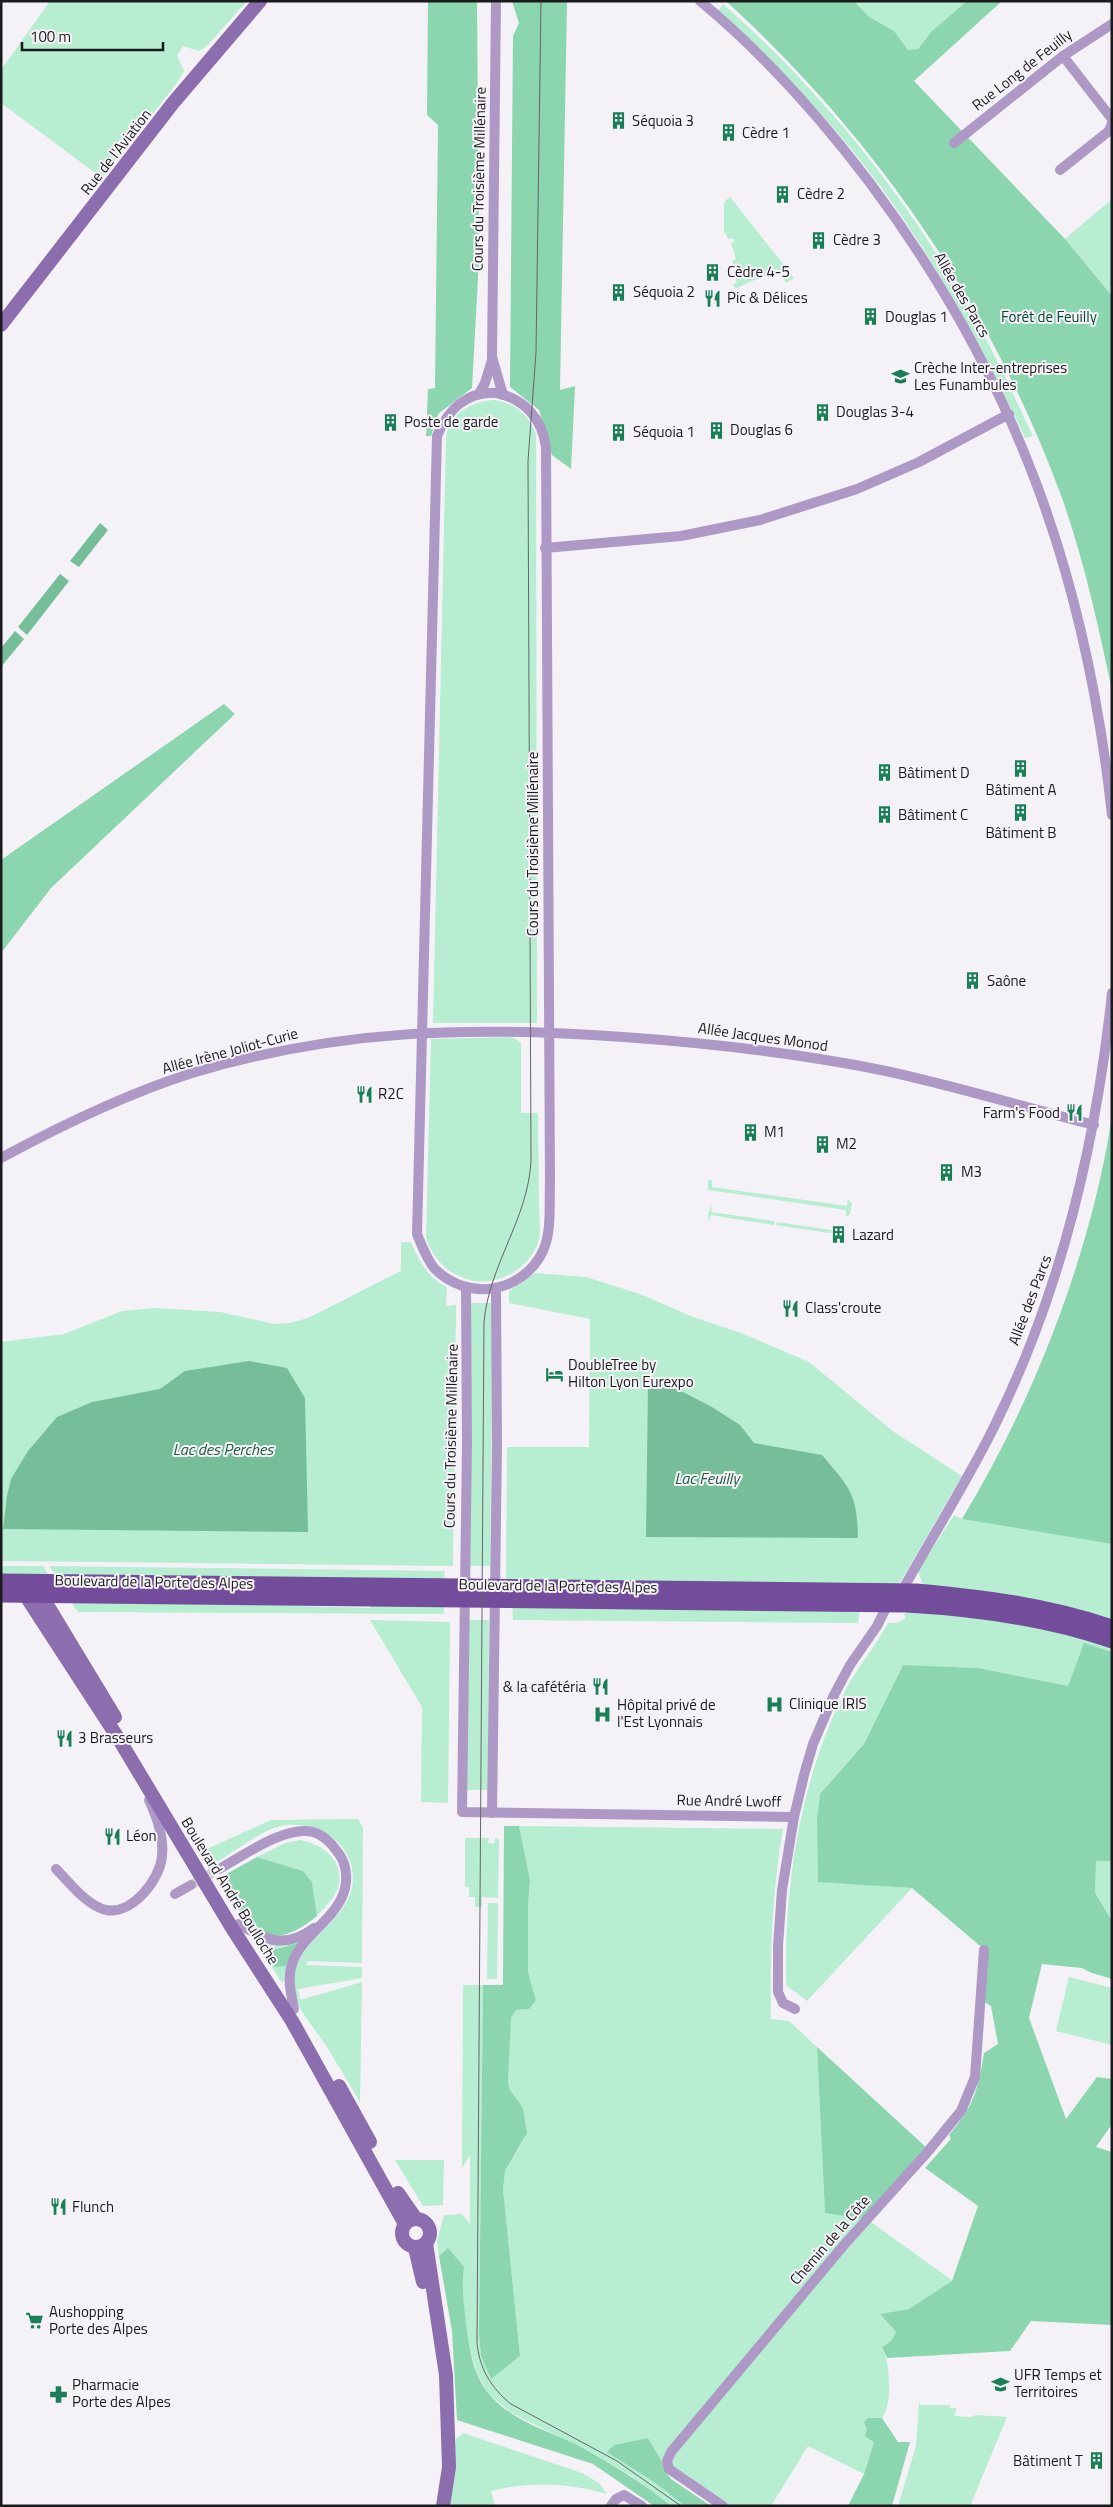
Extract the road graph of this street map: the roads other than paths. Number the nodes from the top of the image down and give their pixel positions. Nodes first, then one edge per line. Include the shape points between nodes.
1 (260, 1) edge
2 (496, 1) edge
3 (700, 1) edge
4 (1112, 24) edge
5 (1063, 56) junction
6 (1112, 121) edge
7 (954, 143) dead end
8 (1060, 170) dead end
9 (1, 325) edge
10 (492, 357) junction
11 (479, 394) junction
12 (503, 394) junction
13 (1008, 414) junction
14 (545, 548) junction
15 (1112, 815) edge
16 (1112, 993) edge
17 (422, 1032) junction
18 (548, 1032) junction
19 (1094, 1125) junction
20 (1, 1158) edge
21 (466, 1288) junction
22 (496, 1289) junction
23 (9, 1580) edge
24 (33, 1580) junction
25 (902, 1591) junction
26 (464, 1592) junction
27 (495, 1592) junction
28 (1, 1595) edge
29 (25, 1595) junction
30 (42, 1595) junction
31 (888, 1604) junction
32 (1112, 1627) edge
33 (1112, 1641) edge
34 (120, 1741) junction
35 (462, 1812) joint
36 (492, 1813) junction
37 (794, 1817) junction
38 (56, 1869) dead end
39 (219, 1869) tunnel mouth
40 (191, 1885) tunnel mouth
41 (175, 1894) dead end
42 (325, 1920) junction
43 (239, 1924) junction
44 (984, 1950) dead end
45 (294, 2009) junction
46 (795, 2009) dead end
47 (411, 2222) junction
48 (420, 2245) junction
49 (438, 2506) edge
50 (443, 2506) edge
51 (611, 2506) edge
52 (642, 2506) edge
53 (723, 2506) edge

1 - 9 main road, Rue de l'Aviation via 173,104
2 - 10 street, Cours du Troisième Millénaire
3 - 13 street, Allée des Parcs via 741,38 833,134 905,230 954,307
4 - 5 street, Rue Long de Feuilly
5 - 6 street
5 - 7 street, Rue Long de Feuilly
6 - 8 street via 1109,131
10 - 11 street, Cours du Troisième Millénaire
10 - 12 street, Cours du Troisième Millénaire
11 - 12 street, Cours du Troisième Millénaire
11 - 17 street, Cours du Troisième Millénaire via 464,400 451,411 437,436
12 - 14 street, Cours du Troisième Millénaire via 527,408 544,434
13 - 14 street via 919,462 857,489 760,520 680,536
13 - 15 street, Allée des Parcs via 1043,499 1077,609 1100,725
14 - 18 street, Cours du Troisième Millénaire
16 - 19 street, Allée des Parcs
17 - 18 street, Allée Jacques Monod
17 - 20 street, Allée Irène Joliot-Curie via 312,1044 193,1073 77,1119
17 - 21 street, Cours du Troisième Millénaire via 417,1234 434,1267 449,1280
18 - 19 street, Allée Jacques Monod via 677,1041 868,1068 939,1083
18 - 22 street, Cours du Troisième Millénaire via 548,1236 538,1260 525,1273
19 - 25 street, Allée des Parcs via 1064,1252 1023,1362 973,1467
21 - 22 street, Cours du Troisième Millénaire
21 - 26 street, Cours du Troisième Millénaire
22 - 27 street
23 - 24 main road, Boulevard de la Porte des Alpes
23 - 29 main road, Boulevard André Boulloche
24 - 26 main road, Boulevard de la Porte des Alpes
24 - 30 main road, Boulevard André Boulloche
25 - 27 main road, Boulevard de la Porte des Alpes
25 - 31 street, Allée des Parcs
25 - 32 main road, Boulevard de la Porte des Alpes via 999,1599 1067,1613
26 - 27 main road, Boulevard de la Porte des Alpes
26 - 30 main road, Boulevard de la Porte des Alpes
26 - 35 street, Cours du Troisième Millénaire
27 - 31 main road, Boulevard de la Porte des Alpes
27 - 36 street
28 - 29 main road, Boulevard de la Porte des Alpes
29 - 30 main road, Boulevard de la Porte des Alpes
29 - 34 main road, Boulevard André Boulloche
30 - 43 main road, Boulevard André Boulloche
31 - 33 main road, Boulevard de la Porte des Alpes via 1004,1614
31 - 37 street via 834,1695 813,1744
34 - 38 street via 154,1810 161,1835 162,1857 153,1879 129,1907 120,1911 105,1910 90,1903
34 - 47 main road, Boulevard André Boulloche
35 - 36 street, Rue André Lwoff
36 - 37 street, Rue André Lwoff
37 - 46 street, Rue André Lwoff via 782,1890 778,1992 783,2003
39 - 42 street via 276,1838 294,1832 314,1832 331,1843 341,1856 346,1872 343,1896
40 - 41 street
42 - 43 street via 299,1937 280,1942 261,1938
42 - 45 street via 292,1963 289,1981
43 - 45 main road, Boulevard André Boulloche
44 - 53 street, Chemin de la Côte via 975,2077 961,2111 844,2244 671,2452 667,2461 669,2469
45 - 47 main road, Boulevard André Boulloche via 358,2118
47 - 48 main road, Boulevard André Boulloche via 402,2230 402,2239 406,2244
47 - 48 main road, Boulevard André Boulloche via 423,2221 429,2228 429,2238
48 - 49 main road, Boulevard André Boulloche via 438,2363 444,2435
48 - 50 main road, Boulevard André Boulloche via 446,2375 449,2467
51 - 52 street via 616,2498 624,2495

